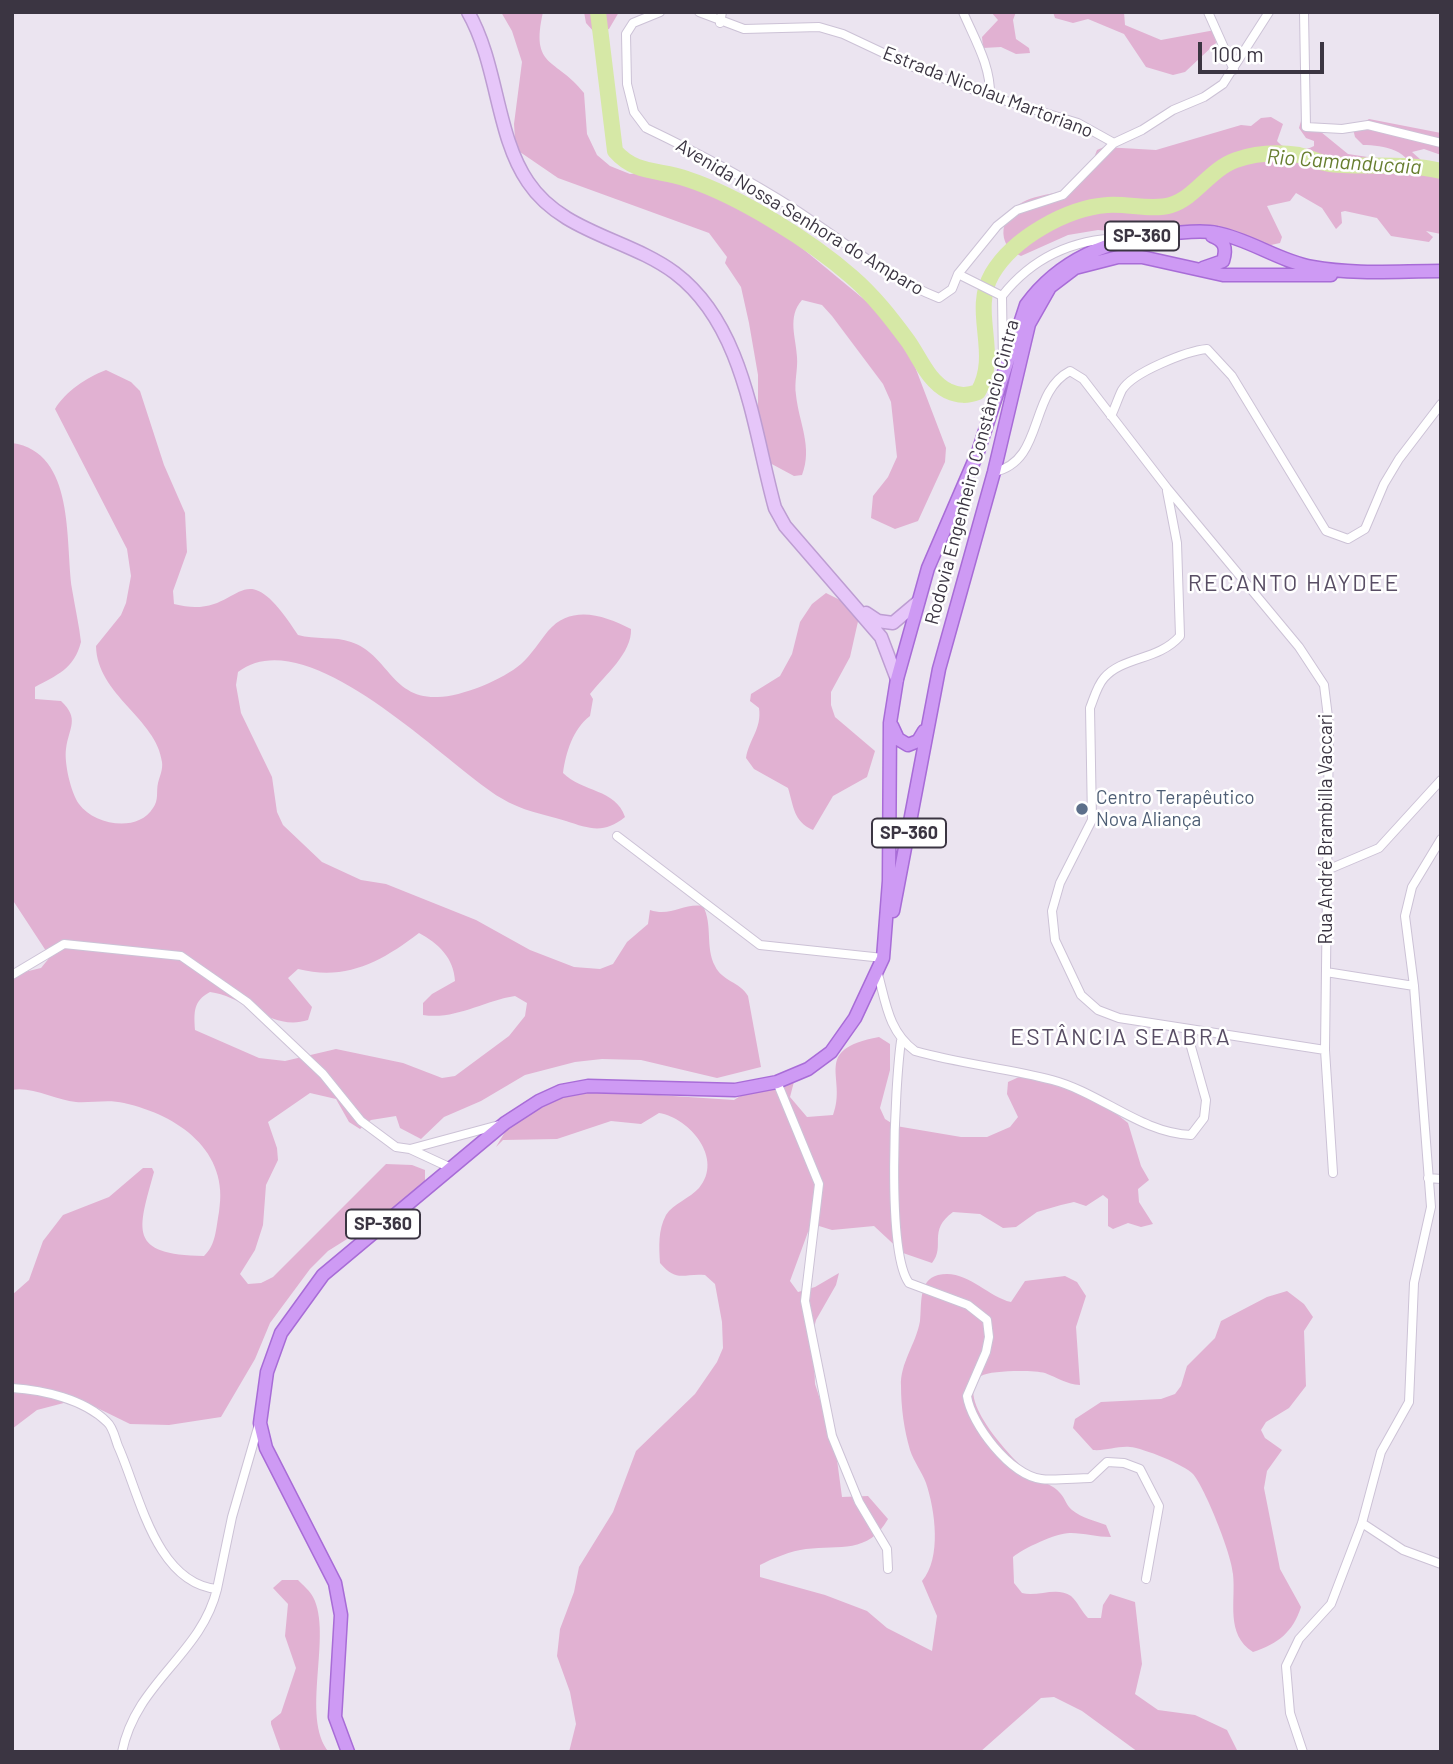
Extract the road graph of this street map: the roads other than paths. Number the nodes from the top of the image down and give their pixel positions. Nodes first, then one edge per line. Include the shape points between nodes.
1 (468, 12) edge
2 (660, 12) edge
3 (699, 12) edge
4 (722, 12) edge
5 (962, 12) edge
6 (1209, 12) edge
7 (1269, 12) edge
8 (1304, 12) edge
9 (720, 23) junction
10 (1234, 70) junction
11 (990, 96) junction
12 (1114, 143) junction
13 (1441, 143) edge
14 (1193, 232) junction
15 (1132, 237) junction
16 (1192, 269) junction
17 (1441, 271) edge
18 (1355, 272) junction
19 (958, 274) junction
20 (997, 294) junction
21 (1003, 382) junction
22 (1441, 404) edge
23 (1111, 416) junction
24 (994, 472) junction
25 (1167, 488) junction
26 (918, 602) junction
27 (857, 607) junction
28 (897, 679) junction
29 (890, 723) junction
30 (927, 726) junction
31 (1441, 780) edge
32 (617, 836) dead end
33 (1441, 839) edge
34 (1327, 870) junction
35 (886, 939) junction
36 (883, 958) junction
37 (1326, 972) junction
38 (878, 974) junction
39 (12, 975) edge
40 (1414, 986) junction
41 (1186, 1029) junction
42 (901, 1041) junction
43 (1325, 1050) junction
44 (778, 1082) junction
45 (505, 1124) junction
46 (410, 1149) junction
47 (451, 1168) junction
48 (1333, 1173) dead end
49 (1428, 1178) junction
50 (1441, 1179) edge
51 (12, 1388) edge
52 (260, 1423) junction
53 (1362, 1523) junction
54 (1441, 1564) edge
55 (888, 1569) dead end
56 (1146, 1579) dead end
57 (217, 1588) junction
58 (122, 1752) edge
59 (348, 1752) edge
60 (1303, 1752) edge

1 - 27 main road via 489,61 514,156 527,181 564,219 674,272 706,303 742,377 775,508 785,526
2 - 19 street, Avenida Nossa Senhora do Amparo via 634,23 626,34 627,84 634,112 646,128 792,207 918,290 939,298 952,289
3 - 9 street, Estrada Nicolau Martoriano
4 - 9 street
5 - 11 street via 985,61
6 - 10 street
7 - 10 street
8 - 13 street via 1306,127 1368,125
9 - 11 street, Estrada Nicolau Martoriano via 744,29 819,27
10 - 12 street via 1204,97
11 - 12 street, Estrada Nicolau Martoriano via 1078,123
12 - 19 street via 1063,195 1017,209
14 - 15 main road, Rodovia Engenheiro Constâncio Cintra / SP-360
14 - 16 main road via 1222,241 1225,253 1219,265
14 - 18 main road, Rodovia Engenheiro Constâncio Cintra / SP-360 via 1218,233 1312,267
15 - 20 street via 1076,242 1036,262
15 - 21 main road, Rodovia Engenheiro Constâncio Cintra / SP-360 via 1074,260 1040,285 1026,305
16 - 18 main road, Rodovia Engenheiro Constâncio Cintra / SP-360 via 1223,275
16 - 24 main road, Rodovia Engenheiro Constâncio Cintra / SP-360 via 1142,257 1101,259 1075,268 1050,287 1029,324
17 - 18 main road, Rodovia Engenheiro Constâncio Cintra / SP-360
19 - 20 street
20 - 21 street
21 - 26 main road, Rodovia Engenheiro Constâncio Cintra / SP-360
22 - 23 street via 1399,459 1365,529 1348,539 1326,531 1232,376 1207,349 1133,378
23 - 24 street, Rua André Brambilla Vaccari via 1083,379 1070,371 1059,377 1047,394 1024,455 1009,469
23 - 25 street, Rua André Brambilla Vaccari
24 - 30 main road, Rodovia Engenheiro Constâncio Cintra / SP-360
25 - 34 street, Rua André Brambilla Vaccari via 1299,646 1324,685 1329,725
25 - 41 street via 1178,543 1180,636 1168,650 1123,665 1105,677 1097,691 1090,708 1092,820 1060,883 1052,911 1055,940 1081,995 1098,1010
26 - 27 main road via 894,623 878,621
26 - 28 main road, Rodovia Engenheiro Constâncio Cintra / SP-360
27 - 28 main road via 881,637
28 - 29 main road, Rodovia Engenheiro Constâncio Cintra / SP-360
29 - 30 main road via 898,739 908,745 918,741
29 - 35 main road, Rodovia Engenheiro Constâncio Cintra / SP-360
30 - 35 main road, Rodovia Engenheiro Constâncio Cintra / SP-360 via 901,883
31 - 34 street via 1379,848
32 - 36 street via 760,945
33 - 40 street via 1406,902
34 - 37 street, Rua André Brambilla Vaccari
35 - 36 main road, Rodovia Engenheiro Constâncio Cintra / SP-360
36 - 38 main road, Rodovia Engenheiro Constâncio Cintra / SP-360
37 - 40 street
37 - 43 street, Rua André Brambilla Vaccari
38 - 42 street via 892,1028
38 - 44 main road, Rodovia Engenheiro Constâncio Cintra / SP-360 via 831,1052
39 - 46 street via 64,944 181,956 247,1002 323,1074 361,1122 396,1147
40 - 49 street
41 - 42 street via 1206,1100 1204,1118 1191,1135 1167,1134 1054,1080 943,1059 915,1051
41 - 43 street
42 - 56 street via 895,1103 897,1235 905,1277 909,1283 968,1305 987,1320 988,1345 968,1403 983,1433 1018,1469 1041,1479 1090,1478 1107,1462 1140,1469 1159,1506
43 - 48 street, Rua André Brambilla Vaccari
44 - 45 main road, Rodovia Engenheiro Constâncio Cintra / SP-360 via 735,1090 588,1086 539,1101
44 - 55 street via 819,1184 805,1301 832,1436 859,1502 887,1549
45 - 46 street
45 - 47 main road, Rodovia Engenheiro Constâncio Cintra / SP-360
46 - 47 street
47 - 52 main road, Rodovia Engenheiro Constâncio Cintra / SP-360 via 323,1275 281,1333 267,1372
49 - 50 street
49 - 53 street via 1431,1207 1410,1325 1409,1402 1381,1452
51 - 57 street via 52,1394 85,1406 109,1423 145,1518 169,1560 192,1582
52 - 57 street
52 - 59 main road, Rodovia Engenheiro Constâncio Cintra / SP-360 via 266,1448 335,1583 341,1615 335,1717
53 - 54 street via 1403,1550
53 - 60 street via 1331,1604 1299,1639 1286,1666 1290,1713
57 - 58 street via 203,1627 138,1707

